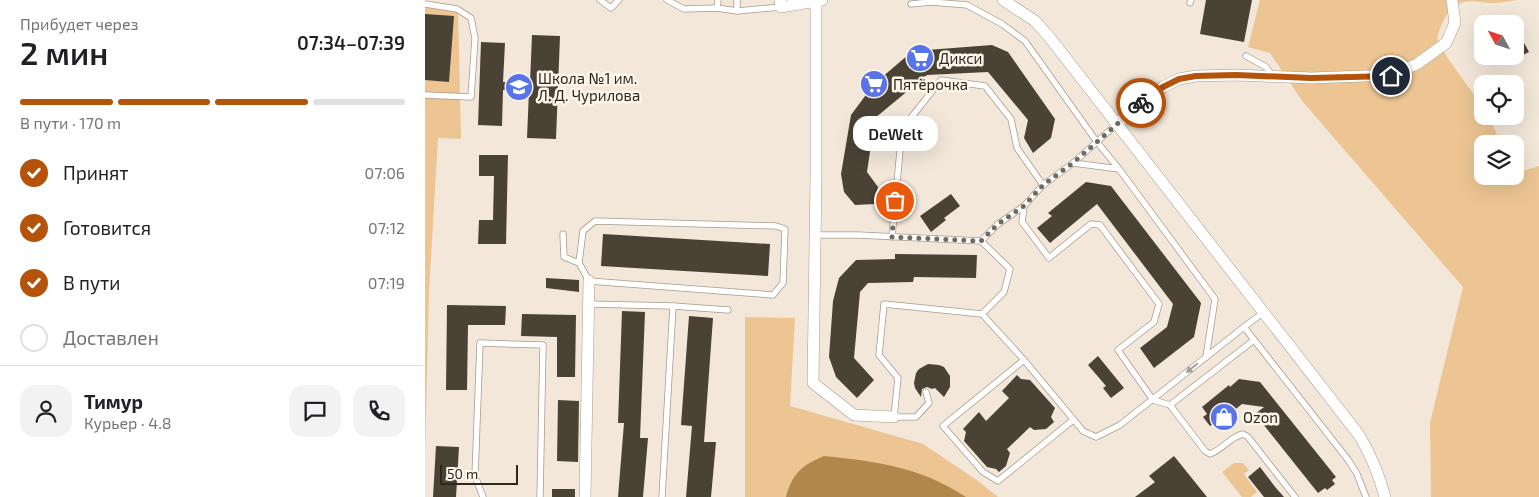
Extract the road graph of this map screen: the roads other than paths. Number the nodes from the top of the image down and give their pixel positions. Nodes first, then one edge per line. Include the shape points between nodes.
1 (600, 0) edge
2 (619, 0) edge
3 (667, 0) edge
4 (688, 0) edge
5 (718, 0) edge
6 (737, 0) edge
7 (1003, 0) edge
8 (1452, 0) edge
9 (818, 1) edge
10 (781, 3) edge
11 (425, 4) edge
12 (911, 4) dead end
13 (689, 8) junction
14 (717, 8) junction
15 (737, 11) junction
16 (1246, 56) dead end
17 (1273, 76) junction
18 (425, 95) edge
19 (1117, 124) junction
20 (1097, 142) junction
21 (1073, 163) junction
22 (1119, 169) junction
23 (1043, 185) junction
24 (1024, 206) junction
25 (563, 234) dead end
26 (815, 235) junction
27 (892, 237) junction
28 (981, 241) junction
29 (579, 263) junction
30 (589, 281) junction
31 (588, 304) junction
32 (673, 306) junction
33 (728, 310) dead end
34 (1263, 312) junction
35 (982, 314) junction
36 (1244, 327) junction
37 (1254, 340) junction
38 (1205, 357) junction
39 (1024, 360) junction
40 (925, 392) dead end
41 (1153, 400) junction
42 (1170, 405) junction
43 (894, 417) junction
44 (1073, 420) junction
45 (483, 497) edge
46 (539, 497) edge
47 (585, 497) edge
48 (662, 497) edge
49 (1295, 497) edge
50 (1365, 497) edge
51 (1385, 497) edge

1 - 2 lane via 611,8
3 - 13 lane via 684,9
4 - 13 lane
5 - 14 lane
6 - 15 lane
7 - 19 street via 1035,21
8 - 17 street via 1455,23 1446,42 1417,64 1391,76
9 - 10 street
9 - 26 street
10 - 15 lane
11 - 18 lane via 457,9 471,18 475,38 471,97
12 - 20 lane via 967,5 1025,41
13 - 14 lane
14 - 15 lane
16 - 17 lane via 1266,67
17 - 19 street via 1179,79 1146,99
19 - 20 lane
19 - 34 street
20 - 21 lane
20 - 22 lane
21 - 22 lane
21 - 23 lane
22 - 38 lane via 1215,299
23 - 24 lane
23 - 27 lane via 1017,148 1011,119 985,86 941,80 902,129
24 - 28 lane
24 - 41 lane via 1022,222 1049,258 1091,224 1100,225 1159,304 1154,322 1118,350
25 - 29 lane via 564,257
26 - 27 lane
26 - 43 street via 813,383 854,415
27 - 28 lane
28 - 35 lane via 1010,269 1004,292
29 - 30 lane
29 - 30 lane via 583,231 595,220 776,226 785,229 783,283 773,295
30 - 31 street
31 - 32 lane
31 - 47 street
32 - 33 lane
32 - 48 lane
34 - 36 lane
34 - 51 street via 1359,435 1370,452
35 - 39 lane
35 - 43 lane via 884,304 879,355 898,378
36 - 37 lane
36 - 38 lane
37 - 42 lane
37 - 50 lane via 1349,461
38 -> 41 lane
39 - 44 lane
39 - 44 lane via 943,426 983,472 998,482
40 - 43 lane via 929,403 916,417
41 - 42 lane
41 - 44 lane via 1121,426 1096,437 1083,431
42 - 49 lane via 1210,454 1238,436 1248,437
45 - 46 lane via 475,476 479,343 543,345

